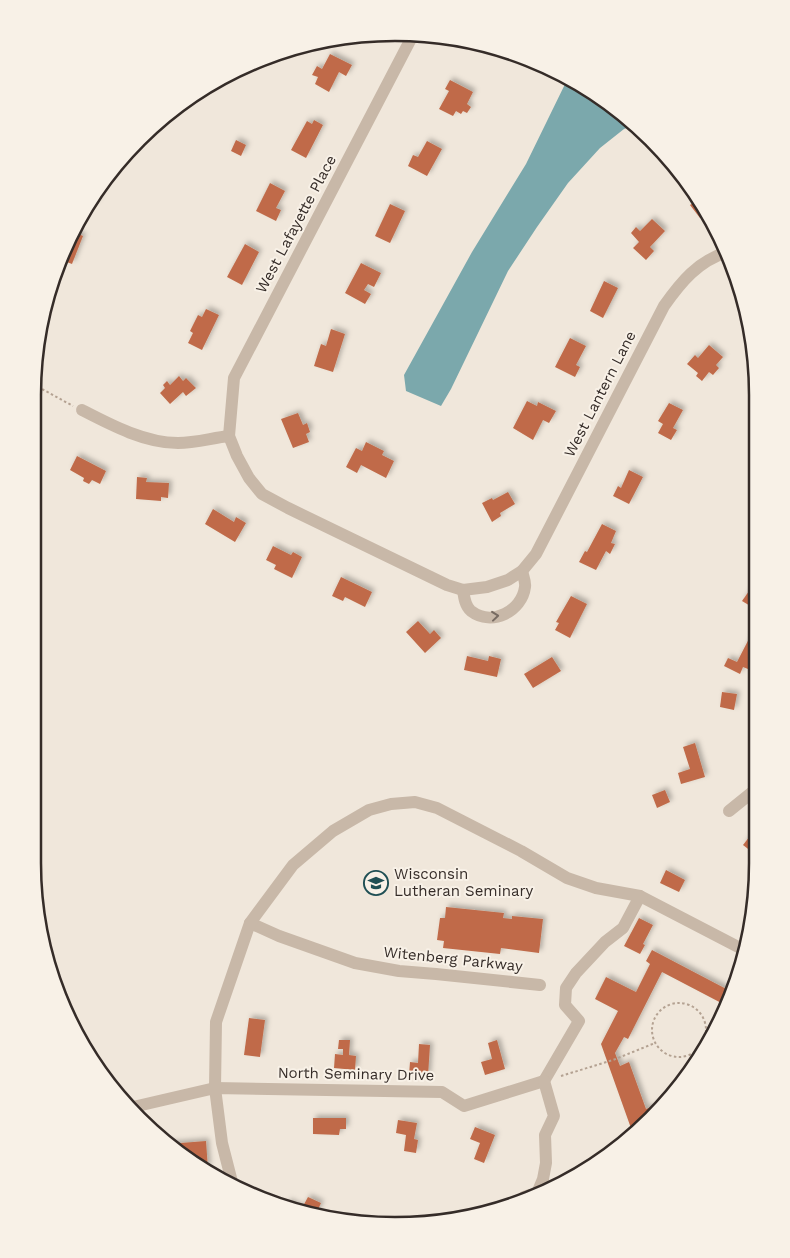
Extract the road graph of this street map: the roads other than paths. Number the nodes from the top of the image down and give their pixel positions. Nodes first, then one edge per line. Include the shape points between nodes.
1 (410, 42) edge
2 (720, 255) edge
3 (82, 410) road end
4 (229, 436) junction
5 (522, 571) junction
6 (462, 590) junction
7 (749, 795) edge
8 (729, 811) dead end
9 (640, 896) junction
10 (250, 923) junction
11 (739, 947) edge
12 (540, 985) dead end
13 (544, 1082) junction
14 (215, 1088) junction
15 (138, 1106) edge
16 (230, 1175) edge
17 (540, 1185) edge

1 - 4 street, West Lafayette Place via 234,378
2 - 5 street, West Lantern Lane via 698,266 676,288 664,306 536,554
3 - 4 street via 114,427 160,441 178,443
4 - 6 street, West Lantern Lane via 236,456 262,494 447,586
5 - 6 street, West Lantern Lane via 487,587
6 -> 5 street via 470,610 480,616 500,616 510,612 522,596 526,586
7 - 8 street
9 - 10 street via 596,888 567,878 466,822 414,802 369,810 333,831 293,864
9 - 11 street
9 - 13 street via 623,928 605,942 566,988 565,1004 579,1021
10 - 12 street, Witenberg Parkway via 355,962 399,971
10 - 14 street via 216,1022
13 - 14 street, North Seminary Drive via 464,1106 442,1092
13 - 17 street via 554,1116 545,1135 546,1163
14 - 15 street, North Seminary Drive
14 - 16 street via 222,1143

